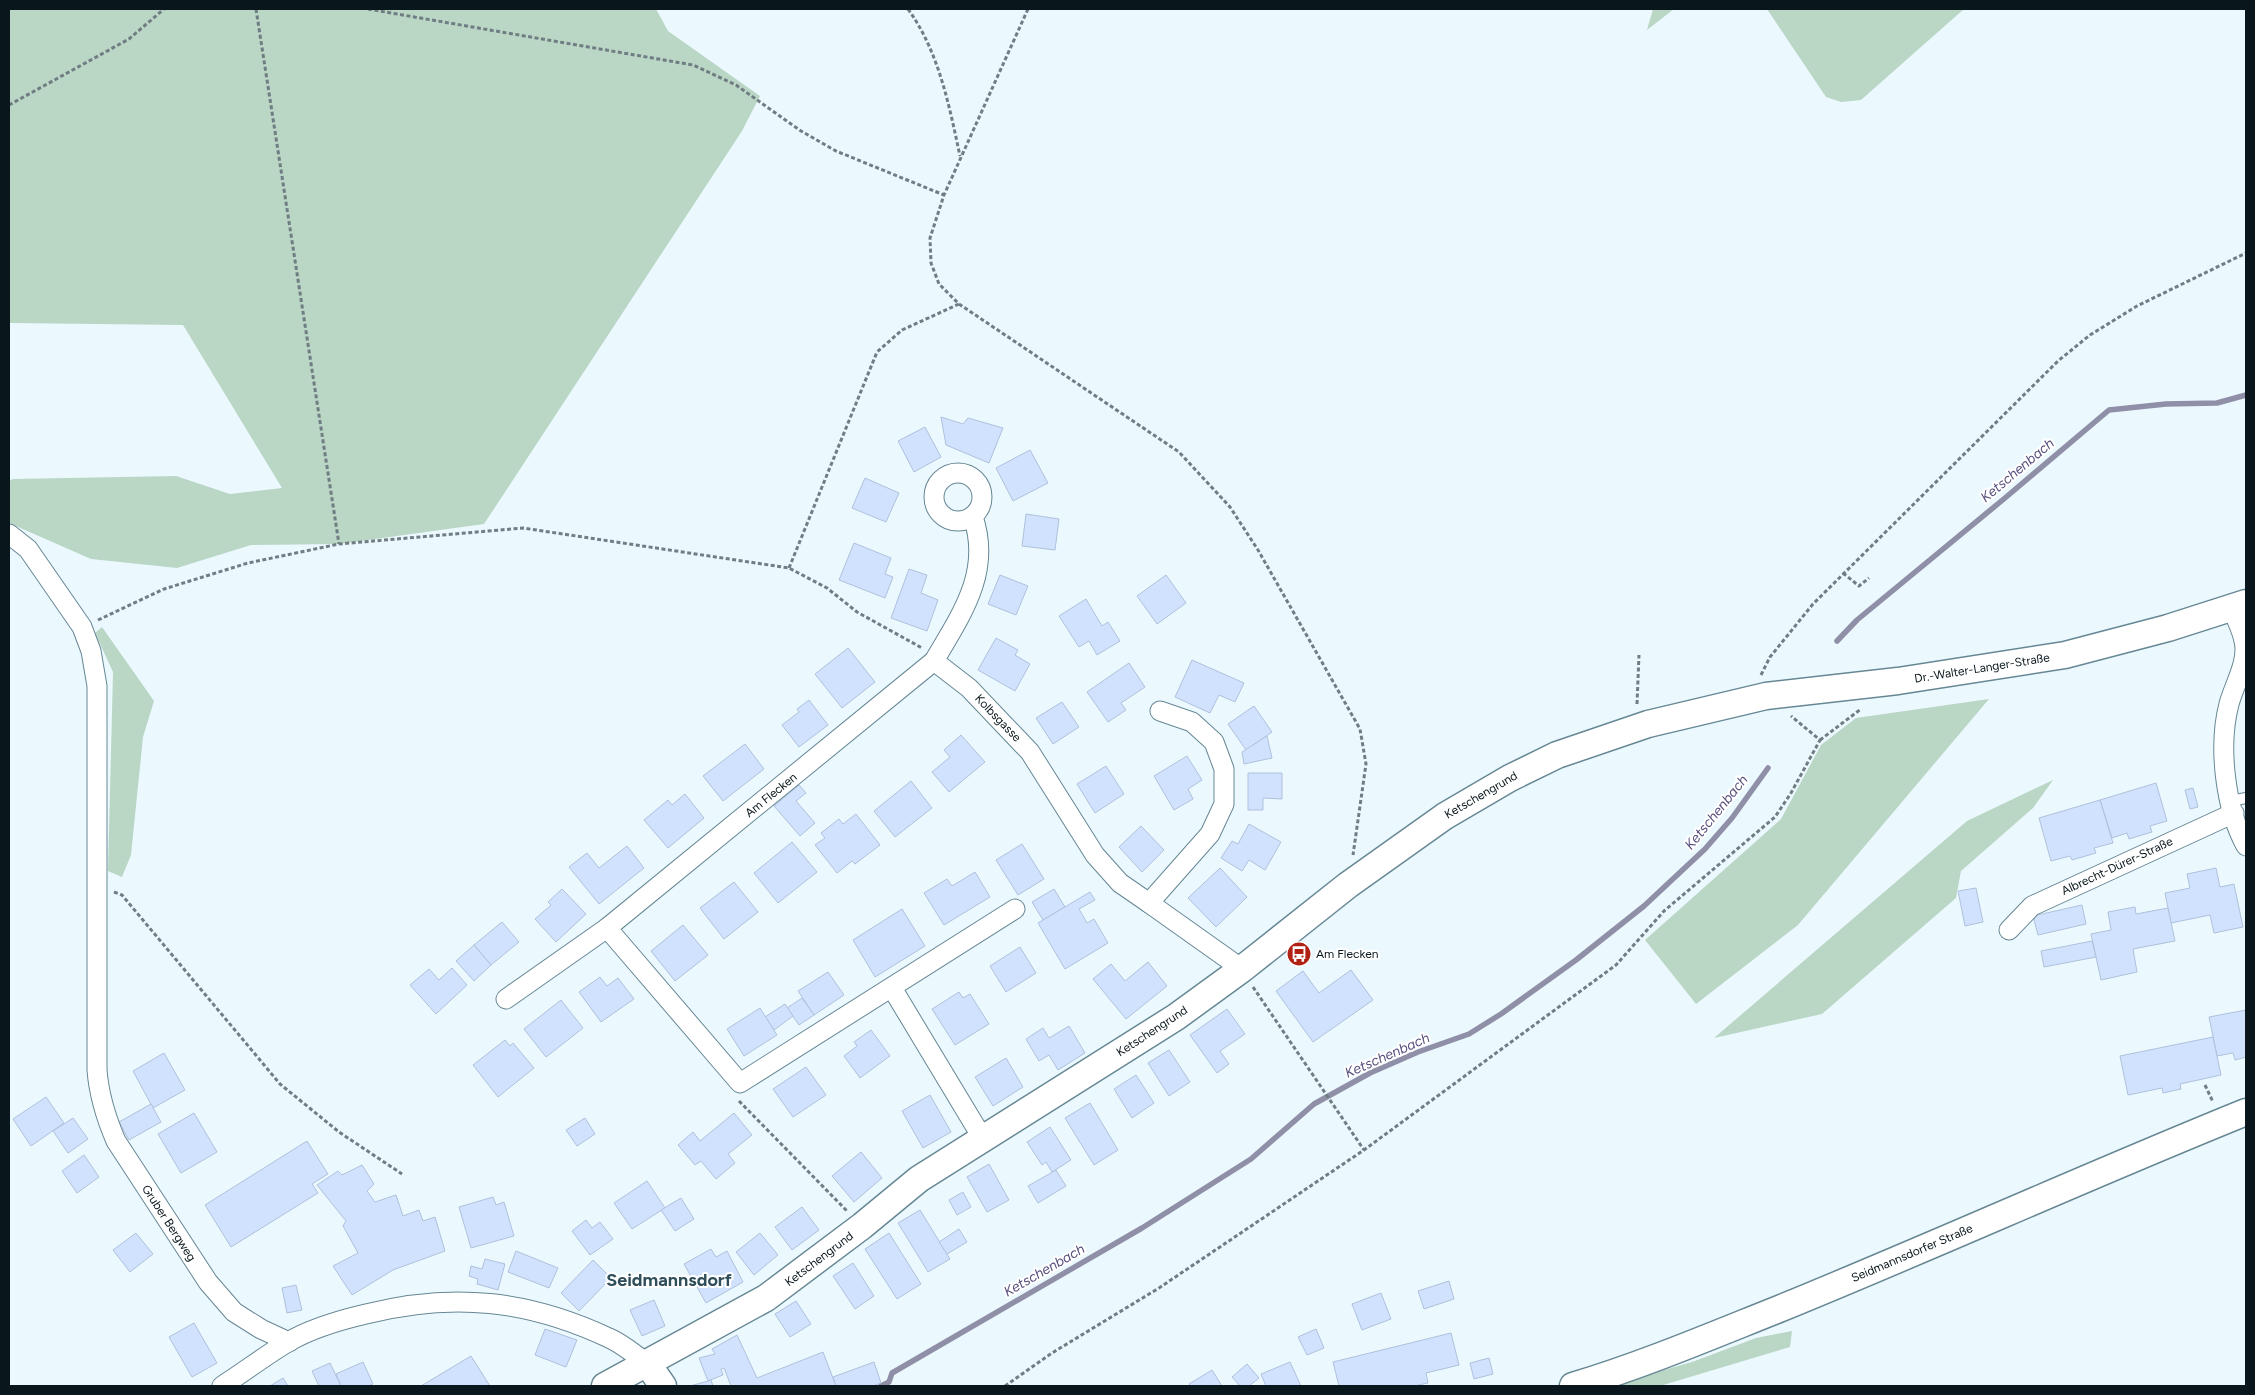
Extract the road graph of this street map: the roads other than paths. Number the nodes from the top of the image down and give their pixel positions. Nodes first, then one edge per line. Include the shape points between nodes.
1 (973, 517) dead end
2 (9, 534) edge
3 (2239, 606) edge
4 (934, 661) junction
5 (1713, 708) joint
6 (1160, 711) dead end
7 (2237, 804) edge
8 (2246, 846) edge
9 (1149, 903) junction
10 (1015, 909) dead end
11 (607, 928) junction
12 (2009, 930) dead end
13 (1242, 970) junction
14 (892, 988) junction
15 (506, 999) dead end
16 (2246, 1112) edge
17 (983, 1139) junction
18 (289, 1342) junction
19 (647, 1363) junction
20 (222, 1386) edge
21 (605, 1386) edge
22 (663, 1386) edge
23 (1573, 1386) edge

1 - 4 street via 980,556 976,582 961,616
2 - 18 street, Gruber Bergweg via 28,549 82,628 91,651 97,686 98,1087 105,1116 116,1141 208,1282 234,1312
3 - 5 street, Dr.-Walter-Langer-Straße via 2065,655 1898,681 1766,696
3 - 7 street via 2244,658 2228,706 2224,751 2224,771
4 - 9 street, Kolbsgasse via 969,688 1030,752 1094,855 1120,882
4 - 11 street, Am Flecken
5 - 13 street, Ketschengrund via 1641,727 1557,755 1510,778 1445,816 1348,885
6 - 9 street via 1192,722 1214,742 1224,769 1224,804 1210,834
7 - 8 street
7 - 12 street, Albrecht-Dürer-Straße via 2032,906
9 - 13 street, Kolbsgasse
10 - 14 street
11 - 14 street via 740,1083
11 - 15 street, Am Flecken
13 - 17 street, Ketschengrund via 1176,1017
14 - 17 street
16 - 23 street, Seidmannsdorfer Straße via 1824,1290
17 - 19 street, Ketschengrund via 919,1179 766,1298
18 - 19 street via 335,1322 383,1310 458,1301 502,1303 566,1320 602,1335
18 - 20 street
19 - 21 street, Ketschengrund
19 - 22 street

